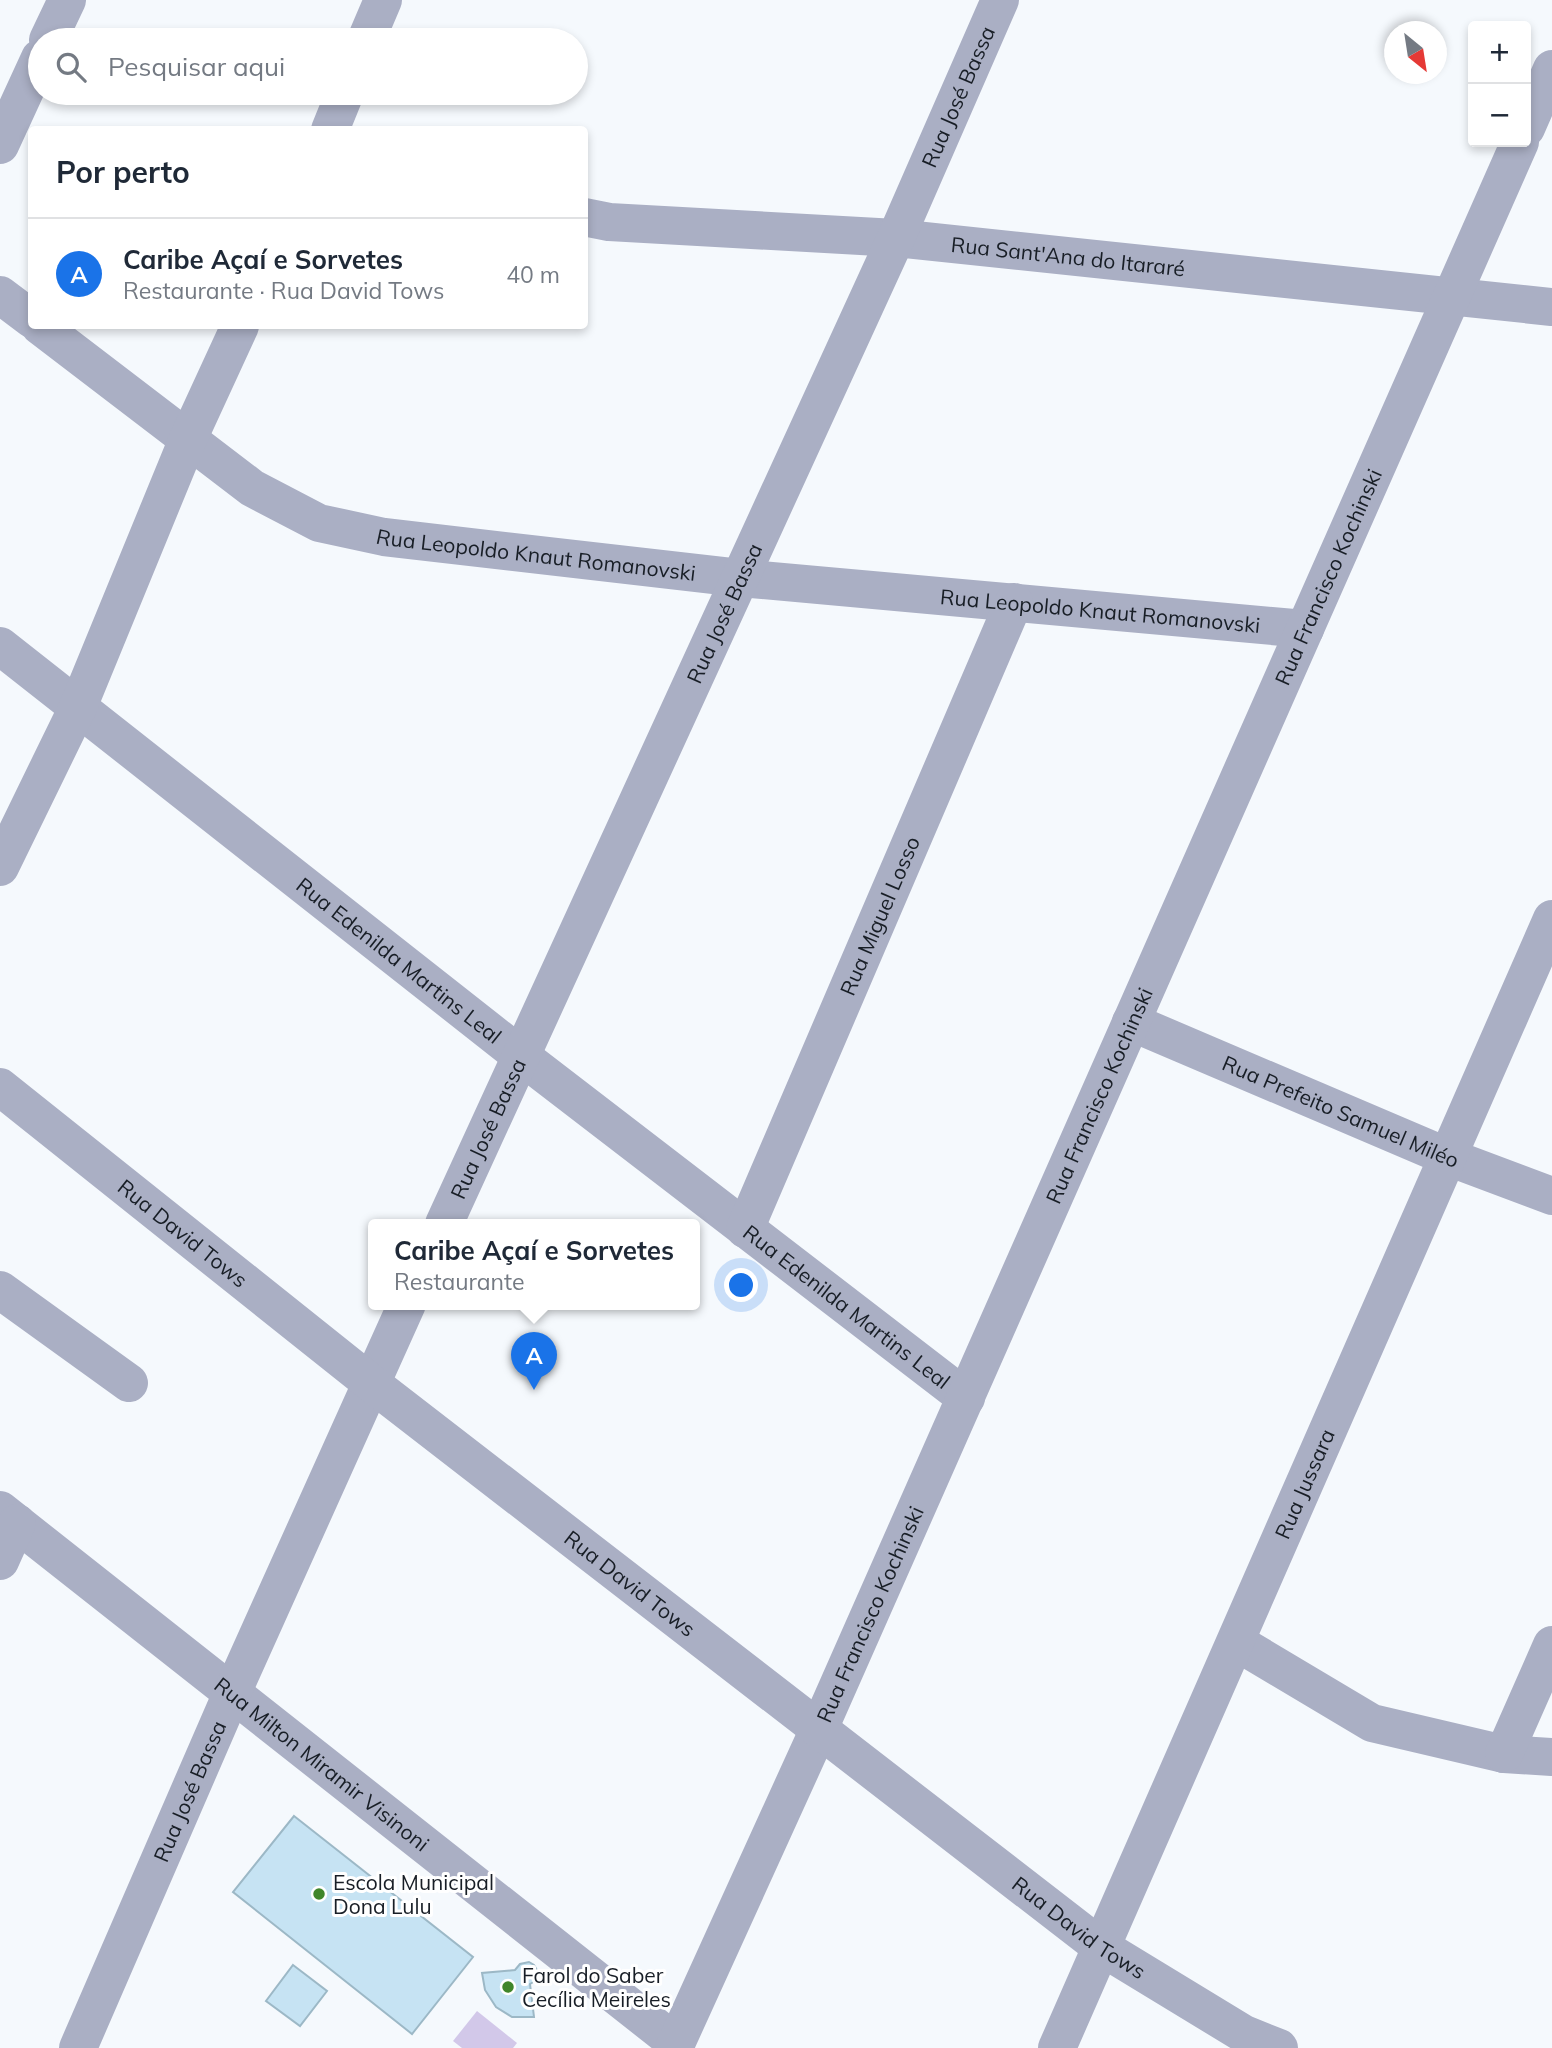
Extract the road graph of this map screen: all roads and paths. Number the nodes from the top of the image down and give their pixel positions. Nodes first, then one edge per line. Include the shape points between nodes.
1 (67, 0) edge
2 (383, 0) edge
3 (1000, 0) edge
4 (54, 28) edge
5 (371, 28) edge
6 (1552, 69) edge
7 (28, 84) edge
8 (340, 105) edge
9 (1531, 117) edge
10 (332, 126) edge
11 (0, 145) edge
12 (1518, 147) edge
13 (588, 218) edge
14 (895, 238) junction
15 (0, 295) edge
16 (1451, 297) junction
17 (1552, 307) edge
18 (28, 316) edge
19 (44, 329) edge
20 (239, 329) edge
21 (188, 439) junction
22 (740, 578) junction
23 (1014, 603) junction
24 (1305, 629) junction
25 (0, 646) edge
26 (78, 707) junction
27 (0, 867) edge
28 (1552, 919) edge
29 (1131, 1022) junction
30 (521, 1056) junction
31 (0, 1087) edge
32 (1448, 1157) junction
33 (1552, 1196) edge
34 (446, 1219) edge
35 (745, 1229) junction
36 (0, 1290) edge
37 (404, 1310) edge
38 (129, 1383) dead end
39 (371, 1383) junction
40 (966, 1398) junction
41 (8, 1516) edge
42 (0, 1561) edge
43 (1236, 1642) junction
44 (1552, 1645) edge
45 (232, 1693) junction
46 (819, 1729) junction
47 (1504, 1754) junction
48 (1552, 1757) edge
49 (1101, 1947) junction
50 (675, 2046) edge
51 (78, 2048) edge
52 (1057, 2048) edge
53 (1279, 2048) edge

1 - 4 street
2 - 5 street
3 - 14 street, Rua José Bassa
6 - 9 street
7 - 11 street
8 - 10 street
12 - 16 street, Rua Francisco Kochinski
13 - 14 street, Rua Sant'Ana do Itararé
14 - 16 street, Rua Sant'Ana do Itararé
14 - 22 street, Rua José Bassa
15 - 18 street
16 - 17 street, Rua Sant'Ana do Itararé
16 - 24 street, Rua Francisco Kochinski
19 - 21 street, Rua Leopoldo Knaut Romanovski
20 - 21 street
21 - 22 street, Rua Leopoldo Knaut Romanovski via 252,488 319,523 384,537
21 - 26 street
22 - 23 street, Rua Leopoldo Knaut Romanovski
22 - 30 street, Rua José Bassa
23 - 24 street, Rua Leopoldo Knaut Romanovski
23 - 35 street, Rua Miguel Losso
24 - 29 street, Rua Francisco Kochinski
25 - 26 street, Rua Edenilda Martins Leal
26 - 27 street
26 - 30 street, Rua Edenilda Martins Leal
28 - 32 street, Rua Jussara
29 - 32 street, Rua Prefeito Samuel Miléo
29 - 40 street, Rua Francisco Kochinski
30 - 34 street, Rua José Bassa
30 - 35 street, Rua Edenilda Martins Leal
31 - 39 street, Rua David Tows
32 - 33 street, Rua Prefeito Samuel Miléo
32 - 43 street, Rua Jussara
35 - 40 street, Rua Edenilda Martins Leal
36 - 38 street
37 - 39 street, Rua José Bassa
39 - 45 street, Rua José Bassa
39 - 46 street, Rua David Tows
40 - 46 street, Rua Francisco Kochinski
41 - 42 street
41 - 45 street, Rua Milton Miramir Visinoni
43 - 47 street via 1372,1723
43 - 49 street, Rua Jussara
44 - 47 street
45 - 50 street, Rua Milton Miramir Visinoni
45 - 51 street, Rua José Bassa
46 - 49 street, Rua David Tows
46 - 50 street, Rua Francisco Kochinski
47 - 48 street
49 - 52 street, Rua Jussara
49 - 53 street, Rua David Tows via 1244,2034

